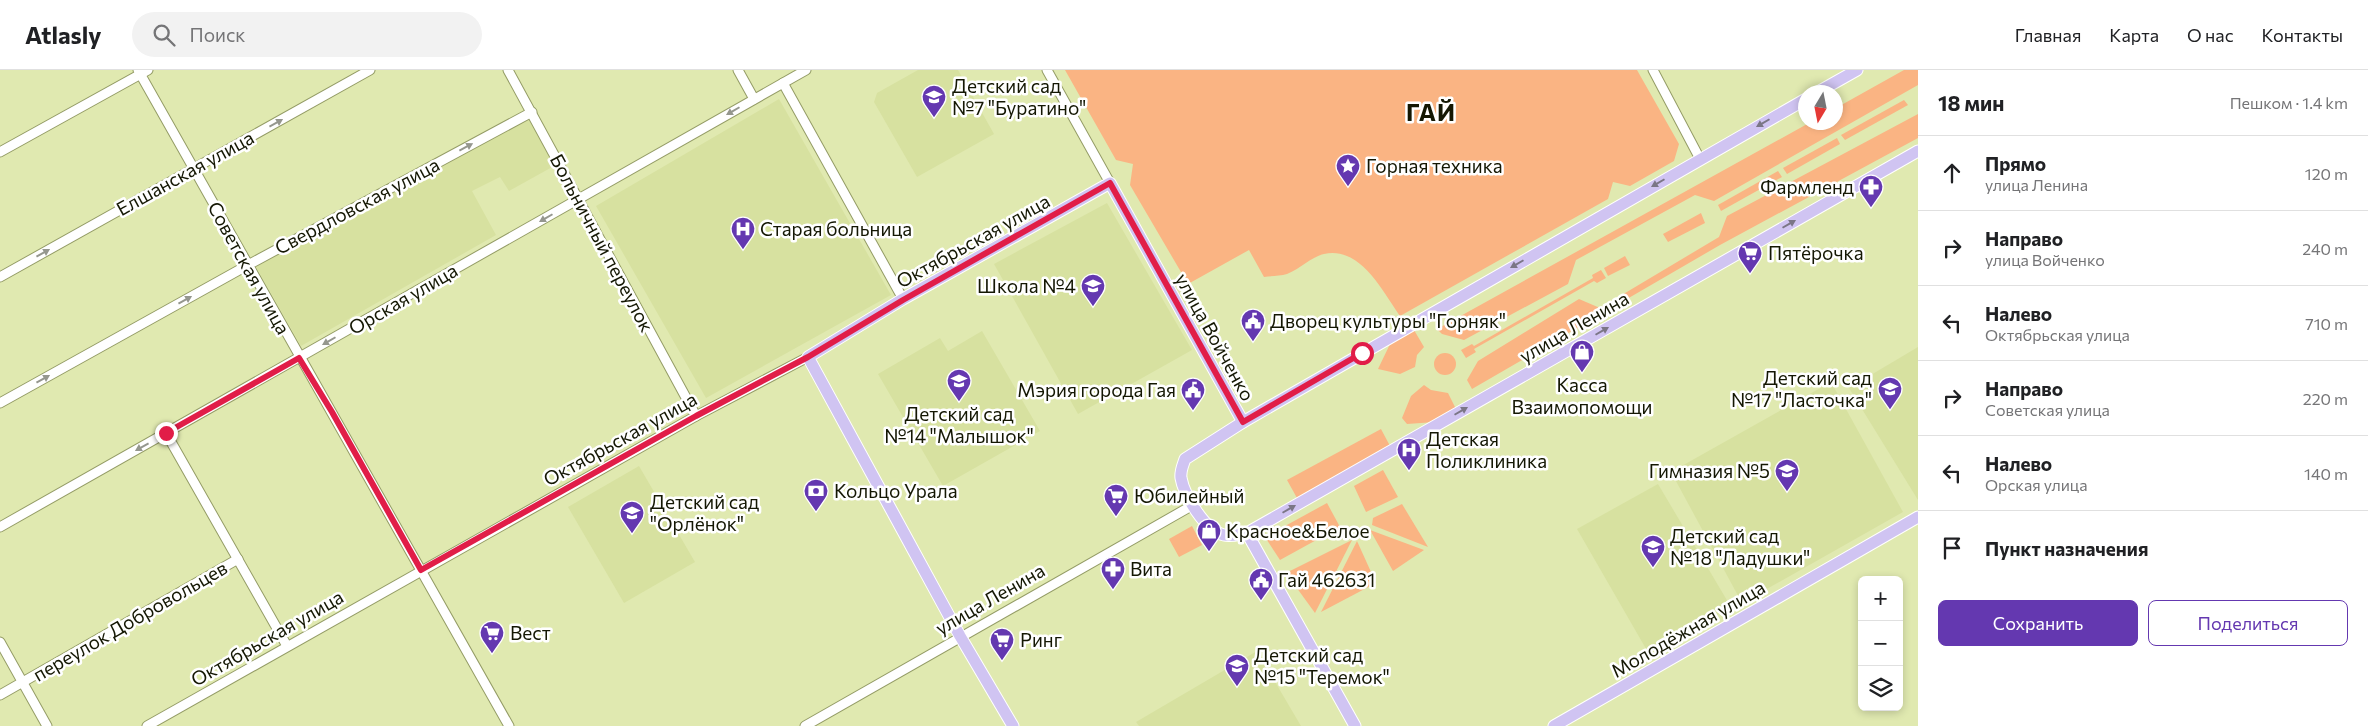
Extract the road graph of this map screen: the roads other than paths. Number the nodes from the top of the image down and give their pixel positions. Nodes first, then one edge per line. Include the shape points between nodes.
1 (370, 70) edge
2 (508, 70) edge
3 (738, 70) edge
4 (806, 70) edge
5 (1048, 70) edge
6 (1653, 70) edge
7 (1857, 70) edge
8 (142, 71) edge
9 (783, 83) junction
10 (1830, 85) edge
11 (754, 99) junction
12 (1798, 104) edge
13 (532, 112) junction
14 (1918, 151) edge
15 (0, 152) edge
16 (1700, 159) junction
17 (194, 168) junction
18 (1110, 183) junction
19 (578, 200) junction
20 (248, 265) junction
21 (0, 277) edge
22 (903, 300) junction
23 (808, 357) junction
24 (299, 358) junction
25 (0, 403) edge
26 (696, 416) junction
27 (1243, 422) junction
28 (166, 433) junction
29 (1193, 505) junction
30 (1918, 518) edge
31 (0, 527) edge
32 (1247, 533) junction
33 (238, 559) junction
34 (421, 570) junction
35 (960, 636) junction
36 (0, 642) edge
37 (287, 646) junction
38 (22, 682) junction
39 (0, 695) edge
40 (47, 726) edge
41 (147, 726) edge
42 (509, 726) edge
43 (805, 726) edge
44 (1013, 726) edge
45 (1355, 726) edge
46 (1554, 726) edge

17 -> 1 street, Елшанская улица
2 - 13 street, Больничный переулок
3 - 11 street
4 - 9 street, Орская улица
5 - 18 street, улица Войченко
6 - 16 street
7 - 10 main road
8 - 15 street
8 - 17 street, Советская улица
9 - 11 street, Орская улица
9 - 22 street
11 -> 19 street, Орская улица
12 -> 16 main road
13 - 19 street, Больничный переулок
20 -> 13 street, Свердловская улица
32 -> 14 main road, улица Ленина
16 -> 27 main road
17 - 20 street, Советская улица
21 -> 17 street, Елшанская улица
18 - 22 main road, Октябрьская улица
18 - 27 main road, улица Войченко
19 -> 24 street, Орская улица
19 - 26 street, Больничный переулок
20 - 24 street, Советская улица
25 -> 20 street, Свердловская улица
22 - 23 main road, Октябрьская улица
23 - 26 street, Октябрьская улица
23 - 35 main road
24 - 28 street, Орская улица
24 - 34 street, Советская улица
26 - 34 street, Октябрьская улица
27 - 29 main road, улица Войченко via 1185,459 1181,478
28 -> 31 street, Орская улица
28 - 33 street
29 - 32 main road, улица Войченко via 1214,532
29 - 35 street, улица Ленина
30 - 46 main road, Молодёжная улица
32 - 45 main road
33 - 37 street
33 - 38 street, переулок Добровольцев
34 - 37 street, Октябрьская улица
34 - 42 street, Советская улица
35 - 43 street, улица Ленина
35 - 44 main road
36 - 38 street
37 - 41 street, Октябрьская улица
38 - 39 street, переулок Добровольцев
38 - 40 street

